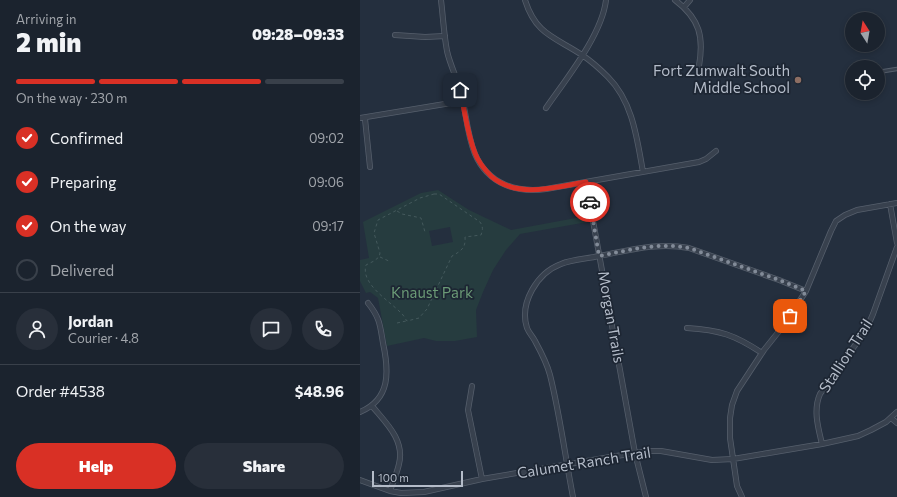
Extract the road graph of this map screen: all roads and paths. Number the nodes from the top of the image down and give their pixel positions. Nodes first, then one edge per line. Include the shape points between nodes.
1 (442, 0) edge
2 (525, 0) edge
3 (606, 0) edge
4 (675, 0) edge
5 (690, 0) edge
6 (684, 7) junction
7 (395, 35) dead end
8 (445, 36) junction
9 (582, 55) junction
10 (699, 66) dead end
11 (897, 69) edge
12 (885, 71) edge
13 (463, 101) junction
14 (546, 108) dead end
15 (362, 118) edge
16 (716, 151) dead end
17 (370, 167) dead end
18 (643, 172) junction
19 (586, 182) junction
20 (897, 203) edge
21 (890, 204) junction
22 (396, 211) junction
23 (425, 232) dead end
24 (897, 243) edge
25 (897, 247) edge
26 (599, 256) junction
27 (379, 257) junction
28 (391, 262) dead end
29 (806, 291) junction
30 (368, 303) dead end
31 (407, 321) junction
32 (397, 323) dead end
33 (687, 328) dead end
34 (762, 353) junction
35 (472, 386) dead end
36 (372, 406) junction
37 (360, 412) edge
38 (897, 412) edge
39 (891, 418) junction
40 (897, 423) edge
41 (822, 444) junction
42 (635, 453) junction
43 (733, 459) junction
44 (567, 465) junction
45 (360, 480) edge
46 (482, 480) junction
47 (390, 491) junction
48 (574, 497) edge
49 (646, 497) edge
50 (742, 497) edge

1 - 8 street
2 - 9 street via 529,13 546,33
3 - 9 street via 600,23
4 - 6 street
5 - 6 street
6 - 10 street via 697,25 701,37
7 - 8 street via 425,38
8 - 13 street via 449,58
9 - 14 street
9 - 18 street via 609,78 619,91 633,121
11 - 12 lane
13 - 15 street
13 - 19 street via 475,153 488,173 497,180 509,187 534,191
15 - 17 street
16 - 18 street via 699,162
18 - 19 street
19 - 26 street, Morgan Trails
20 - 21 street
21 - 24 street
21 - 29 street via 857,210 836,221
22 - 23 path via 421,218
22 - 27 path via 376,223 374,233
22 - 31 path via 420,198 439,194 482,225 481,235 465,237 465,246 461,252 452,256 427,309 419,318
25 - 41 street, Stallion Trail via 866,330 818,399 817,419
26 - 29 street via 644,246 676,245
26 - 42 street, Morgan Trails
26 - 44 street via 560,264 548,271 533,288 525,315 528,329 548,366
27 - 28 path
27 - 31 path via 366,265 370,284 402,313
29 - 34 street
30 - 36 street via 379,319 388,371 384,390
31 - 32 path
33 - 34 street via 725,333
34 - 43 street via 737,391 732,405 730,418
35 - 46 street via 468,410
36 - 37 street
36 - 47 street via 392,430 399,445 399,463
38 - 39 street, Calumet Ranch Trail
39 - 40 street
39 - 41 street, Calumet Ranch Trail via 858,436
41 - 43 street, Calumet Ranch Trail
42 - 43 street, Calumet Ranch Trail via 661,450 712,460
42 - 44 street, Calumet Ranch Trail
42 - 49 street, Morgan Trails
43 - 50 street via 737,486
44 - 46 street, Calumet Ranch Trail
44 - 48 street
45 - 47 street, Calumet Ranch Trail
46 - 47 street, Calumet Ranch Trail via 424,492

